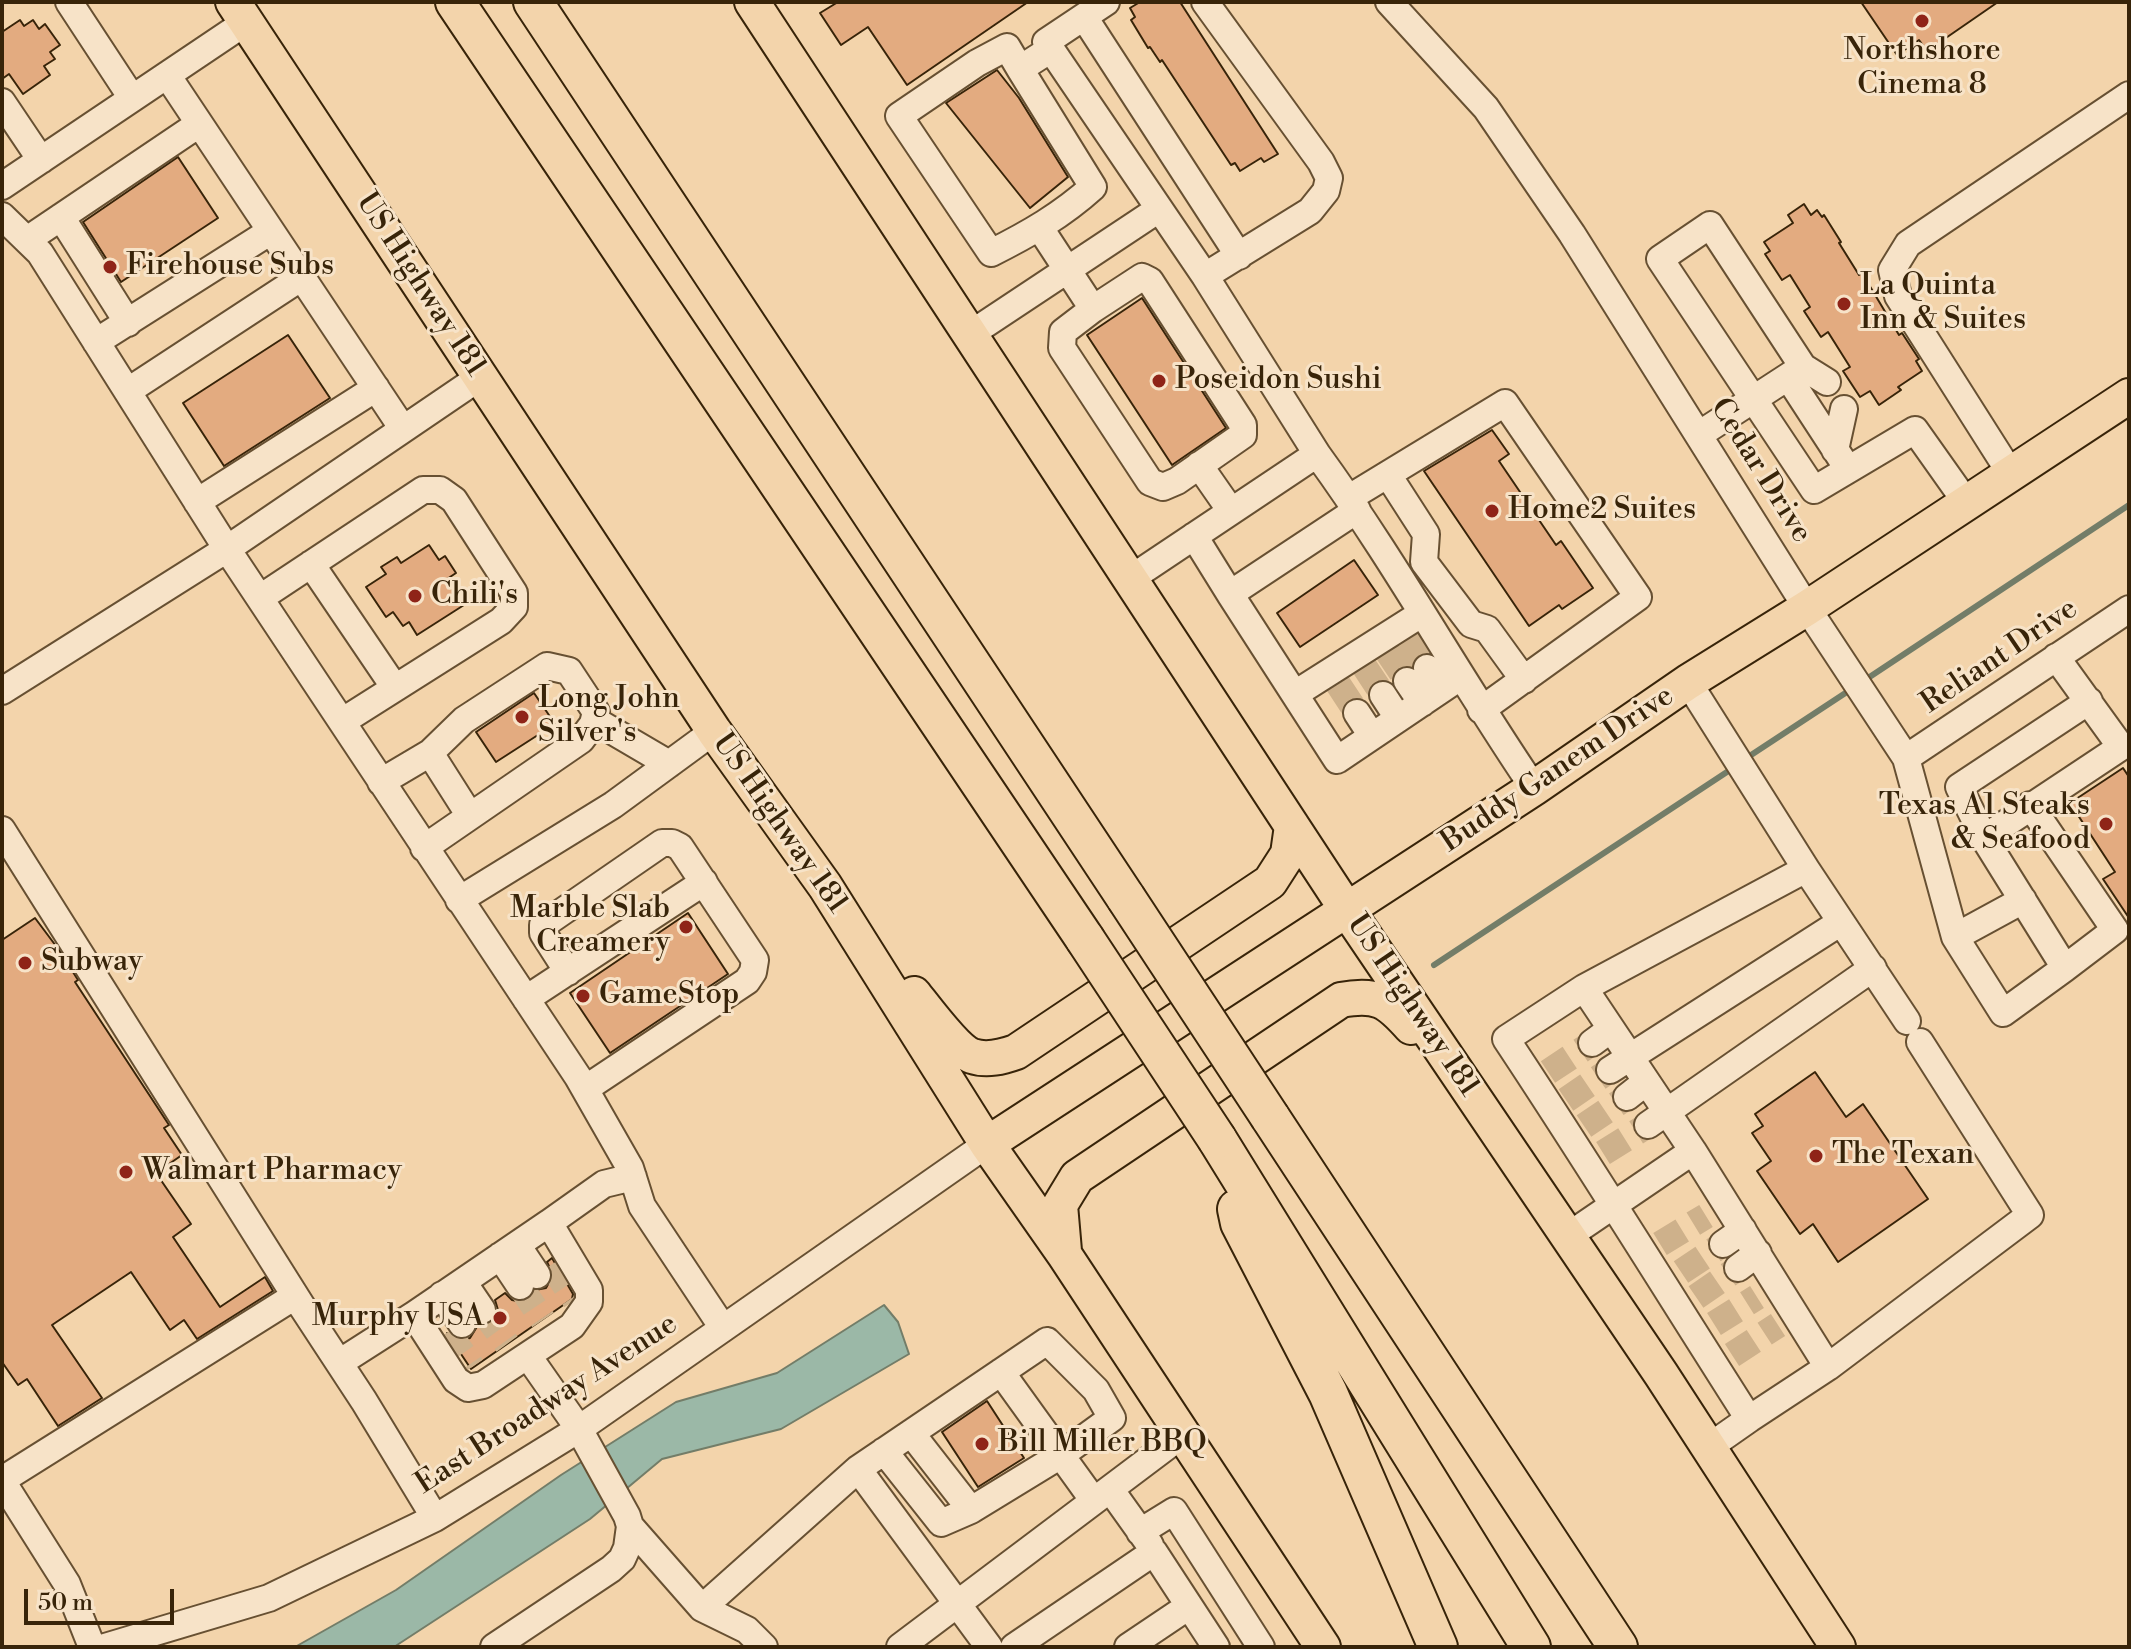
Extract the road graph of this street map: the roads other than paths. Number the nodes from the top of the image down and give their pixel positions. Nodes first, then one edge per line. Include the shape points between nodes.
1 (69, 2) edge
2 (455, 2) edge
3 (533, 2) edge
4 (565, 2) edge
5 (752, 2) edge
6 (1106, 2) edge
7 (1205, 2) edge
8 (1389, 2) edge
9 (239, 12) edge
10 (1084, 17) junction
11 (1051, 49) junction
12 (1020, 69) junction
13 (167, 75) junction
14 (2129, 95) edge
15 (132, 98) junction
16 (2, 102) edge
17 (199, 124) junction
18 (628, 143) junction
19 (41, 160) junction
20 (2, 186) edge
21 (1159, 209) junction
22 (2, 216) edge
23 (61, 217) junction
24 (1040, 228) junction
25 (271, 231) junction
26 (27, 240) junction
27 (1239, 256) junction
28 (1066, 270) junction
29 (1205, 276) junction
30 (302, 277) junction
31 (1093, 309) junction
32 (128, 323) junction
33 (969, 335) junction
34 (96, 342) junction
35 (1795, 372) junction
36 (480, 377) junction
37 (1827, 382) dead end
38 (376, 388) junction
39 (128, 391) junction
40 (2129, 396) edge
41 (1753, 400) junction
42 (1844, 409) dead end
43 (403, 429) junction
44 (1700, 434) junction
45 (1317, 454) junction
46 (1842, 459) junction
47 (1199, 465) junction
48 (2011, 474) junction
49 (1388, 475) junction
50 (197, 502) junction
51 (1966, 502) junction
52 (1353, 504) junction
53 (1231, 511) junction
54 (1194, 536) junction
55 (227, 549) junction
56 (311, 564) junction
57 (1130, 579) junction
58 (1230, 594) junction
59 (260, 598) junction
60 (1807, 608) junction
61 (2129, 609) edge
62 (1399, 634) junction
63 (2056, 657) junction
64 (1524, 680) junction
65 (1688, 682) junction
66 (1431, 683) junction
67 (395, 688) junction
68 (2, 691) edge
69 (1295, 694) junction
70 (1383, 695) tunnel mouth
71 (2089, 701) junction
72 (1481, 710) junction
73 (1357, 713) tunnel mouth
74 (1398, 718) junction
75 (594, 720) junction
76 (343, 721) junction
77 (714, 731) junction
78 (1372, 736) junction
79 (430, 753) junction
80 (1906, 758) junction
81 (669, 764) junction
82 (381, 782) junction
83 (1534, 788) junction
84 (2030, 805) junction
85 (470, 816) junction
86 (1292, 826) junction
87 (2, 830) edge
88 (1984, 838) junction
89 (424, 848) junction
90 (1806, 869) junction
91 (704, 882) junction
92 (825, 886) junction
93 (459, 900) junction
94 (2023, 900) junction
95 (1347, 910) junction
96 (1841, 922) junction
97 (1955, 937) junction
98 (1873, 968) junction
99 (2065, 968) junction
100 (568, 972) junction
101 (1584, 988) junction
102 (526, 999) junction
103 (1620, 1063) junction
104 (585, 1089) junction
105 (1482, 1109) junction
106 (1657, 1119) junction
107 (987, 1144) junction
108 (1222, 1147) junction
109 (1693, 1151) junction
110 (633, 1177) junction
111 (1612, 1205) junction
112 (1568, 1236) junction
113 (524, 1240) junction
114 (1064, 1254) junction
115 (295, 1296) junction
116 (437, 1299) junction
117 (723, 1328) junction
118 (339, 1363) junction
119 (499, 1364) junction
120 (1828, 1367) junction
121 (1001, 1372) junction
122 (1749, 1419) junction
123 (579, 1429) junction
124 (911, 1433) junction
125 (1183, 1434) junction
126 (1709, 1447) junction
127 (884, 1451) junction
128 (1061, 1455) junction
129 (858, 1469) junction
130 (2, 1480) edge
131 (1102, 1495) junction
132 (971, 1510) junction
133 (435, 1518) junction
134 (630, 1526) junction
135 (1147, 1542) junction
136 (665, 1565) junction
137 (611, 1569) junction
138 (1572, 1578) junction
139 (958, 1603) junction
140 (1189, 1606) junction
141 (702, 1608) junction
142 (92, 1647) edge
143 (105, 1647) edge
144 (494, 1647) edge
145 (764, 1647) edge
146 (900, 1647) edge
147 (989, 1647) edge
148 (1014, 1647) edge
149 (1128, 1647) edge
150 (1216, 1647) edge
151 (1261, 1647) edge
152 (1323, 1647) edge
153 (1438, 1647) edge
154 (1531, 1647) edge
155 (1618, 1647) edge
156 (1642, 1647) edge
157 (1838, 1647) edge

1 - 15 street
2 - 108 highway, bridge
3 - 18 highway
4 - 18 highway via 611,82
5 - 33 main road, US Highway 181
6 - 10 street
7 - 27 street via 1329,178 1310,211
8 - 44 street, Cedar Drive via 1486,108
9 - 13 street
9 - 36 main road, US Highway 181
10 - 11 street via 1046,42
10 - 27 street
11 - 12 street
11 - 21 street
12 - 24 street via 1093,187
12 - 24 street via 1007,47 899,116 991,253
13 - 15 street
13 - 17 street
14 - 48 street via 1908,244 1892,270 1898,296
15 - 19 street
16 - 19 street
17 - 23 street
17 - 25 street
18 - 138 highway, bridge
19 - 20 street
21 - 28 street
21 - 29 street
22 - 26 street
23 - 26 street
23 - 32 street
24 - 28 street
25 - 30 street
25 - 32 street
26 - 34 street
27 - 29 street
28 - 31 street
28 - 33 street
29 - 45 street
30 - 38 street
30 - 39 street
31 - 47 street via 1063,332 1062,348 1150,482 1163,487
31 - 47 street via 1142,277 1150,281 1243,425 1243,435
32 - 34 street
33 - 57 main road, US Highway 181
34 - 39 street
35 - 37 street
35 - 41 street
35 - 41 street via 1710,225 1660,259
35 - 46 street
36 - 43 street
36 - 77 main road, US Highway 181
38 - 43 street
38 - 50 street
39 - 50 street
40 - 48 main road, Buddy Ganem Drive
41 - 44 street
41 - 46 street via 1814,490
42 - 46 street
43 - 55 street
44 - 60 street, Cedar Drive
45 - 52 street
45 - 53 street
46 - 51 street via 1915,430
47 - 53 street
48 - 51 main road, Buddy Ganem Drive
49 - 52 street
49 - 64 street via 1426,534 1424,562 1471,624 1487,629
49 - 64 street via 1505,403 1638,597
50 - 55 street
51 - 60 main road, Buddy Ganem Drive
52 - 58 street
52 - 62 street
53 - 54 street
54 - 57 street
54 - 58 street
55 - 59 street
55 - 68 street
56 - 59 street
56 - 67 street
56 - 67 street via 423,490 440,490 454,500 514,593 514,607 501,621
57 - 86 main road, US Highway 181
58 - 69 street
59 - 76 street
60 - 65 main road, Buddy Ganem Drive
60 - 80 street, Cedar Drive
61 - 63 street, Reliant Drive
62 - 66 street
62 - 69 street via 1334,678
63 - 71 street
63 - 80 street, Reliant Drive
64 - 72 street
65 - 83 main road, Buddy Ganem Drive
65 - 90 street
66 - 72 street
66 - 74 street
67 - 76 street
69 - 78 street via 1337,760
70 - 74 street
71 - 84 street via 2121,747
71 - 88 street via 1959,787
72 - 83 street
73 - 78 street
74 - 78 street
75 - 79 street via 596,712 569,671 547,666 464,720
75 - 81 street
75 - 85 street via 581,740
76 - 82 street
77 - 81 street
77 - 92 main road, US Highway 181
79 - 82 street
79 - 85 street
80 - 97 street, Cedar Drive
81 - 93 street
82 - 89 street
83 - 95 main road, Buddy Ganem Drive
84 - 88 street
84 - 99 street via 2115,930
85 - 89 street
86 - 92 main road via 1288,854 1270,882 1016,1052 998,1058 970,1056 947,1034
86 - 95 main road, US Highway 181
87 - 115 street
88 - 94 street
89 - 93 street
90 - 96 street
90 - 101 street
91 - 100 street
91 - 100 street via 680,847 662,843 543,925
91 - 104 street via 755,960 753,972
92 - 107 main road, US Highway 181
93 - 102 street
94 - 97 street
94 - 99 street
95 - 105 main road, US Highway 181
95 - 107 main road, Buddy Ganem Drive
96 - 98 street
96 - 103 street
97 - 99 street, Cedar Drive via 2003,1013
98 - 106 street
98 - 120 street via 2030,1215
100 - 102 street
101 - 103 street via 1601,1036
101 - 111 street via 1506,1039 1541,1076 1595,1159
102 - 104 street
103 - 106 street
104 - 110 street
105 - 112 main road, US Highway 181
105 - 114 main road via 1391,1004 1357,997 1341,1000 1077,1177 1060,1205
106 - 109 street
107 - 114 main road, US Highway 181
107 - 117 street, East Broadway Avenue
108 - 153 highway via 1240,1223 1328,1393
108 - 154 highway
109 - 111 street
109 - 120 street via 1733,1237 1787,1319
110 - 113 street via 604,1184
110 - 117 street via 642,1206
111 - 112 street
111 - 122 street via 1672,1278 1724,1361
112 - 126 main road, US Highway 181
113 - 113 street via 536,1275
113 - 116 street
113 - 119 street via 589,1290 589,1302
114 - 125 main road, US Highway 181
115 - 118 street
115 - 130 street
116 - 116 street via 464,1322
116 - 118 street
116 - 119 street via 456,1380 468,1388
117 - 123 street, East Broadway Avenue
118 - 133 street
119 - 123 street
120 - 122 street
121 - 124 street
121 - 128 street
121 - 128 street via 1047,1341 1096,1390 1112,1418
122 - 126 street
123 - 133 street, East Broadway Avenue
123 - 134 street
124 - 127 street
124 - 132 street
125 - 131 street
125 - 152 main road, US Highway 181
126 - 157 main road, US Highway 181
127 - 129 street
127 - 132 street via 941,1523
128 - 131 street
128 - 132 street
129 - 139 street
129 - 141 street
130 - 142 street via 67,1584
131 - 135 street
131 - 139 street
133 - 143 street, East Broadway Avenue via 269,1598
134 - 136 street
134 - 137 street via 627,1548
135 - 140 street
135 - 148 street
135 - 151 street via 1174,1511
136 - 137 street
136 - 141 street
137 - 144 street
138 - 155 highway
138 - 156 highway via 1618,1611
139 - 146 street
139 - 147 street
140 - 149 street
140 - 150 street
141 - 145 street via 747,1630

